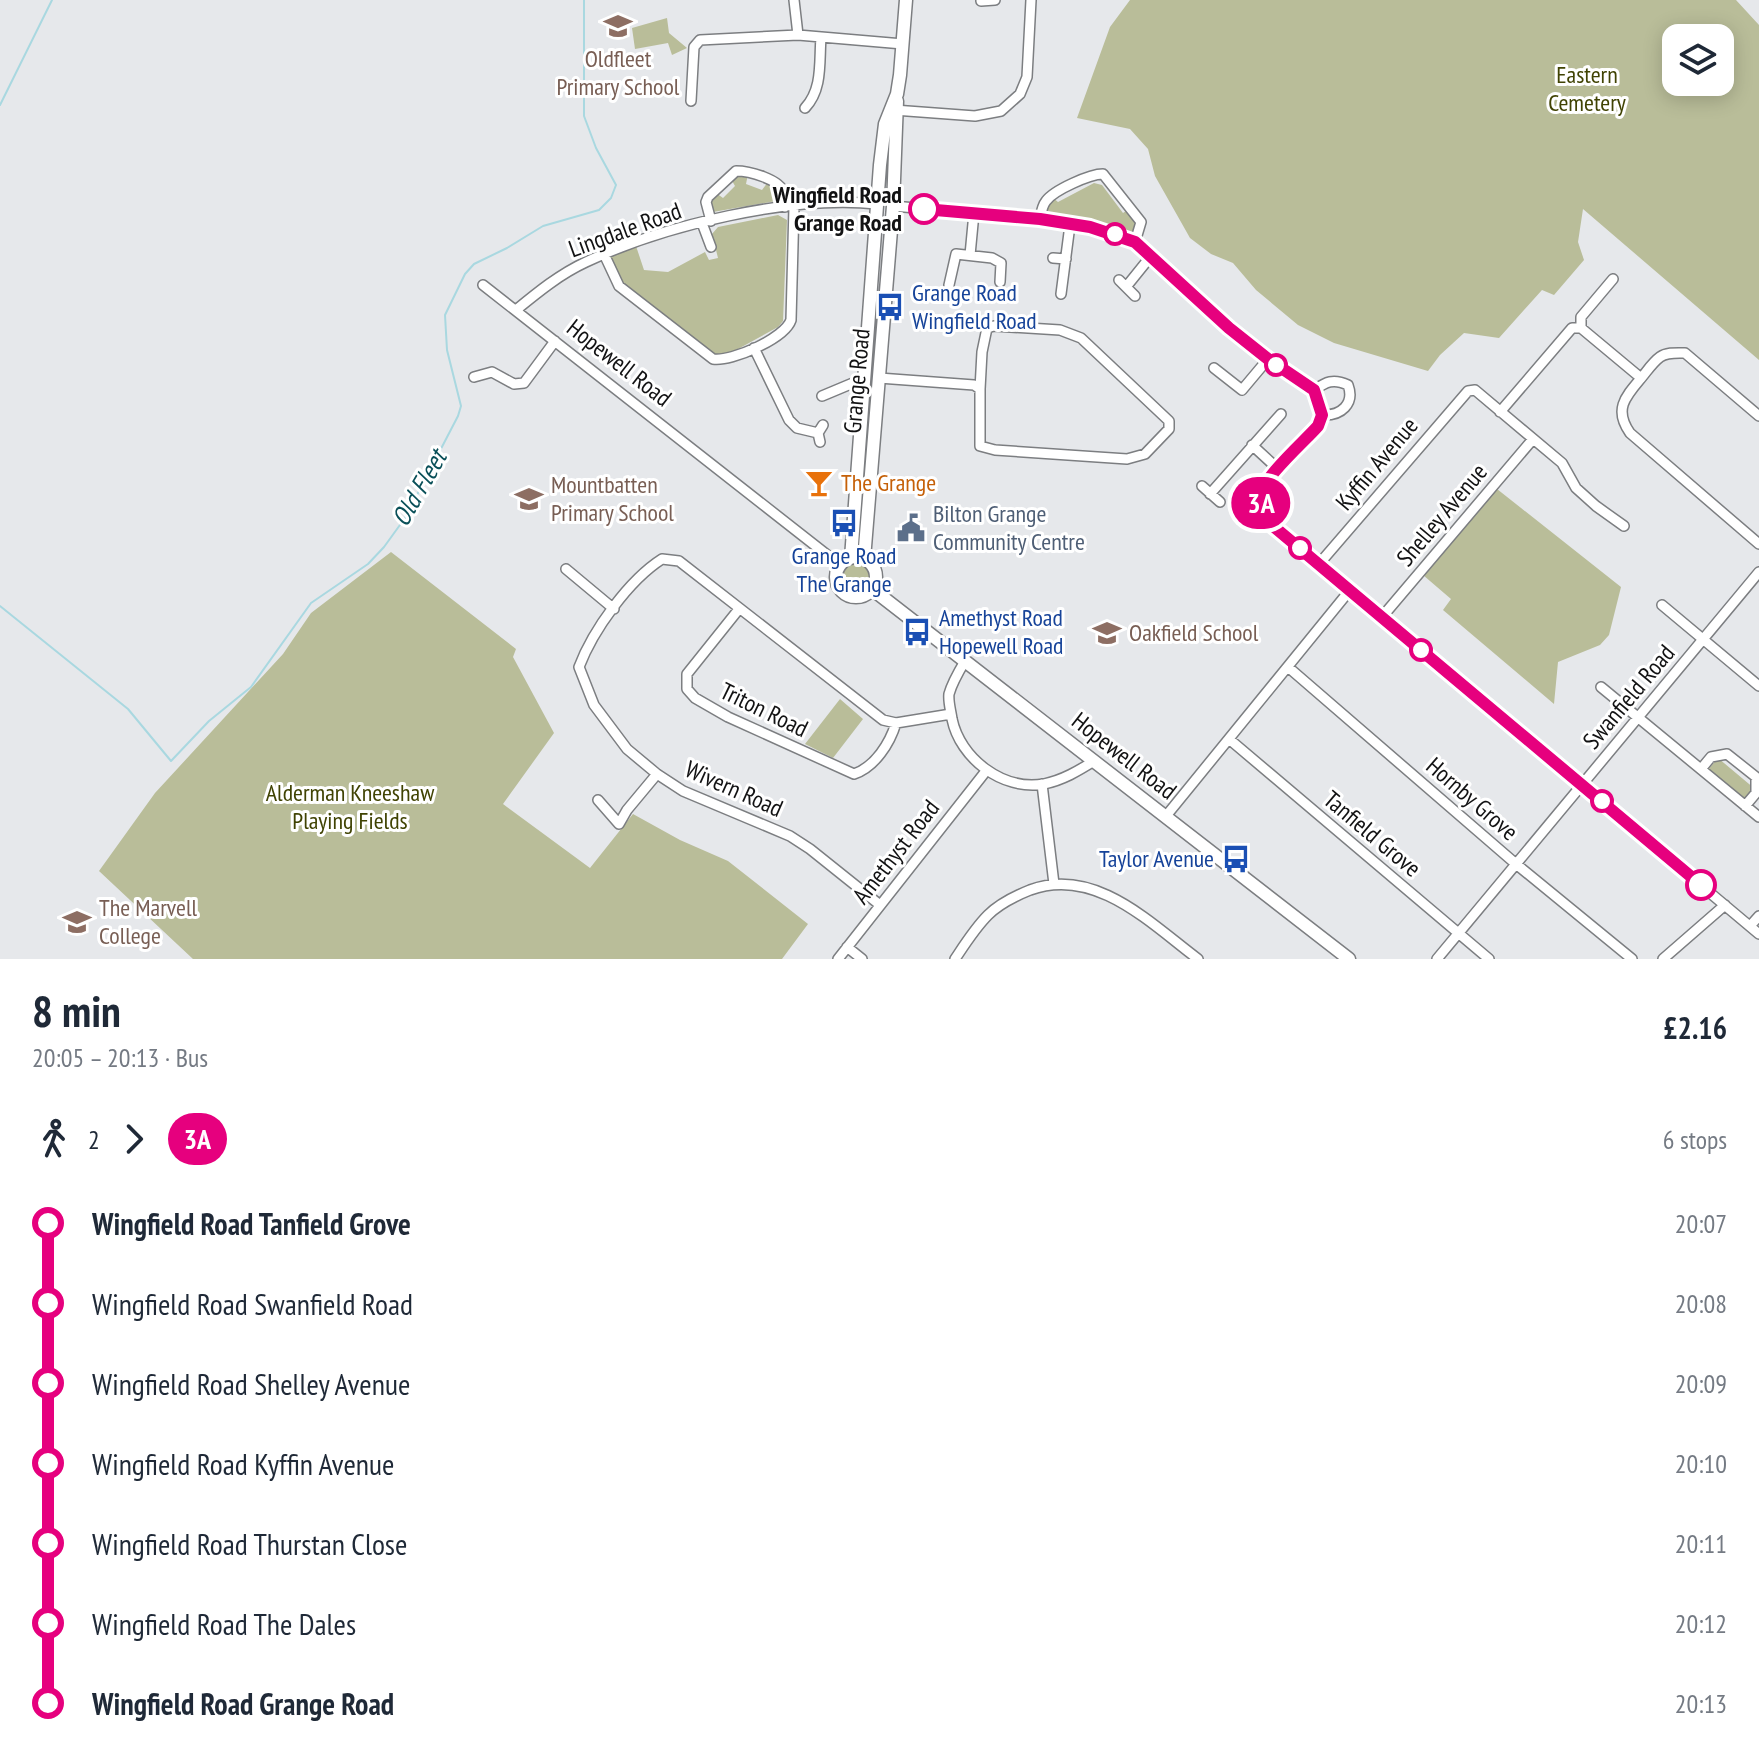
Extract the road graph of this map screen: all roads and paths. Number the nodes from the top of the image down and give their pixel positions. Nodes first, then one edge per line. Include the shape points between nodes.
1 (794, 0) edge
2 (906, 0) edge
3 (995, 0) edge
4 (1031, 0) edge
5 (981, 1) edge
6 (798, 35) junction
7 (821, 37) junction
8 (903, 44) junction
9 (691, 101) dead end
10 (805, 108) dead end
11 (894, 110) junction
12 (877, 204) junction
13 (790, 206) junction
14 (893, 206) junction
15 (974, 213) junction
16 (1040, 219) junction
17 (706, 222) junction
18 (1070, 225) junction
19 (1135, 242) junction
20 (711, 247) dead end
21 (604, 254) junction
22 (970, 255) junction
23 (1151, 256) junction
24 (1053, 258) dead end
25 (1066, 259) junction
26 (1613, 279) dead end
27 (1000, 282) dead end
28 (483, 285) dead end
29 (949, 285) dead end
30 (1061, 294) dead end
31 (1135, 296) dead end
32 (516, 310) junction
33 (1581, 328) junction
34 (555, 341) junction
35 (754, 348) junction
36 (1268, 359) junction
37 (1214, 368) dead end
38 (474, 377) dead end
39 (865, 378) junction
40 (879, 378) junction
41 (1641, 378) junction
42 (980, 389) junction
43 (1314, 390) junction
44 (822, 396) dead end
45 (1500, 412) junction
46 (1281, 414) dead end
47 (1322, 415) junction
48 (1759, 416) edge
49 (820, 433) dead end
50 (1533, 439) junction
51 (1252, 445) junction
52 (1278, 469) junction
53 (1202, 486) dead end
54 (1210, 494) junction
55 (1220, 502) dead end
56 (1596, 506) junction
57 (1588, 517) dead end
58 (1624, 526) dead end
59 (1759, 544) edge
60 (852, 561) junction
61 (1319, 564) junction
62 (566, 569) dead end
63 (1759, 572) edge
64 (872, 589) junction
65 (1350, 590) junction
66 (1662, 605) dead end
67 (614, 609) junction
68 (739, 609) junction
69 (1382, 617) junction
70 (1703, 639) junction
71 (965, 661) junction
72 (1288, 667) junction
73 (1759, 686) edge
74 (1601, 687) dead end
75 (951, 714) junction
76 (1637, 719) junction
77 (896, 723) junction
78 (1229, 739) junction
79 (1094, 761) junction
80 (1701, 769) junction
81 (986, 771) junction
82 (657, 774) junction
83 (1042, 784) junction
84 (1582, 784) junction
85 (598, 800) dead end
86 (1745, 806) junction
87 (1166, 816) junction
88 (1759, 817) edge
89 (1516, 864) junction
90 (1054, 884) junction
91 (880, 905) junction
92 (1725, 905) junction
93 (1759, 916) edge
94 (1750, 926) junction
95 (1458, 933) junction
96 (1759, 934) edge
97 (847, 947) junction
98 (838, 959) edge
99 (862, 959) edge
100 (955, 959) edge
101 (1198, 959) edge
102 (1349, 959) edge
103 (1437, 959) edge
104 (1489, 959) edge
105 (1632, 959) edge
106 (1663, 959) edge

1 - 6 street
2 - 8 street
3 - 5 street
4 - 11 street via 1027,77 1020,94 1001,111 975,116
6 - 7 street
6 - 9 street via 700,40 694,47
7 - 8 street
7 - 10 street via 819,80 814,99
8 - 11 street
11 - 12 street, Grange Road via 885,124
11 - 14 street, Grange Road
12 - 13 street, Lingdale Road
12 - 39 street, Grange Road
13 - 17 street, Lingdale Road
13 - 17 street, Lingdale Road via 778,185 736,171 708,197
13 - 35 street via 789,328
14 - 15 street
14 - 40 street, Grange Road
15 - 16 street
15 - 22 street
16 - 18 street
16 - 19 street via 1049,197 1103,174 1141,222
17 - 20 street
17 - 21 street, Lingdale Road
18 - 19 street
18 - 25 street
19 - 23 street
21 - 32 street, Lingdale Road via 569,271
21 - 35 street via 619,286 713,359
22 - 27 street via 1001,263
22 - 29 street via 956,254
23 - 31 street via 1123,284
23 - 36 street
24 - 25 street
25 - 30 street
26 - 33 street via 1581,317
28 - 32 street, Hopewell Road
32 - 34 street, Hopewell Road
33 - 41 street
33 - 45 street via 1572,328
34 - 38 street via 524,383 514,384 492,372
34 - 60 street, Hopewell Road
35 - 49 street via 789,420 797,428
36 - 37 street via 1242,390
36 - 43 street
39 - 40 street
39 - 44 street, Grange Road
39 - 60 street, Grange Road
40 - 42 street
40 - 60 street, Grange Road
41 - 48 street via 1660,356 1685,353
41 - 59 street via 1624,400 1622,423
42 - 42 street via 980,446 995,450 1127,459 1145,454 1169,429 1169,421 1081,338 1060,330 987,328
43 - 47 street
43 - 47 street via 1337,380 1348,385 1352,395 1340,412
45 - 50 street
45 - 61 street, Kyffin Avenue via 1475,390 1468,391
46 - 51 street
47 - 52 street
50 - 56 street via 1562,463 1576,488
50 - 69 street, Shelley Avenue
51 - 52 street
51 - 54 street
52 - 61 street via 1260,495 1262,512
53 - 54 street
54 - 55 street
56 - 57 street
56 - 58 street
60 - 64 street via 875,573
60 - 64 street via 837,583 844,593 861,596
61 - 65 street
62 - 67 street
63 - 70 street, Swanfield Road
64 - 71 street, Hopewell Road
65 - 69 street
65 - 72 street
66 - 70 street
67 - 68 street, Wivern Road via 646,569 662,559 679,561
67 - 82 street, Wivern Road via 587,645 579,667 594,705 627,749
68 - 77 street, Wivern Road via 883,720
68 - 77 street, Triton Road via 687,674 687,689 695,698 854,774 866,770 892,737
69 - 84 street
70 - 73 street
70 - 76 street, Swanfield Road
71 - 75 street via 948,697
71 - 79 street, Hopewell Road
72 - 78 street
72 - 89 street, Hornby Grove
74 - 76 street
75 - 77 street
75 - 81 street via 964,749
76 - 80 street
76 - 84 street, Swanfield Road
78 - 87 street
78 - 95 street, Tanfield Grove
79 - 83 street via 1071,776
79 - 87 street, Hopewell Road
80 - 86 street
80 - 86 street via 1721,753 1756,777 1756,793
81 - 83 street
81 - 91 street, Amethyst Road
82 - 85 street via 619,824
82 - 91 street, Wivern Road via 683,791 790,836
83 - 90 street
84 - 89 street, Swanfield Road
84 - 92 street
86 - 88 street
87 - 102 street, Hopewell Road
89 - 95 street, Swanfield Road
89 - 105 street, Hornby Grove
90 - 100 street via 1003,903
90 - 101 street via 1106,894
91 - 97 street, Amethyst Road
92 - 94 street
92 - 106 street
93 - 94 street
94 - 96 street
95 - 103 street, Swanfield Road
95 - 104 street, Tanfield Grove
97 - 98 street, Amethyst Road
97 - 99 street

